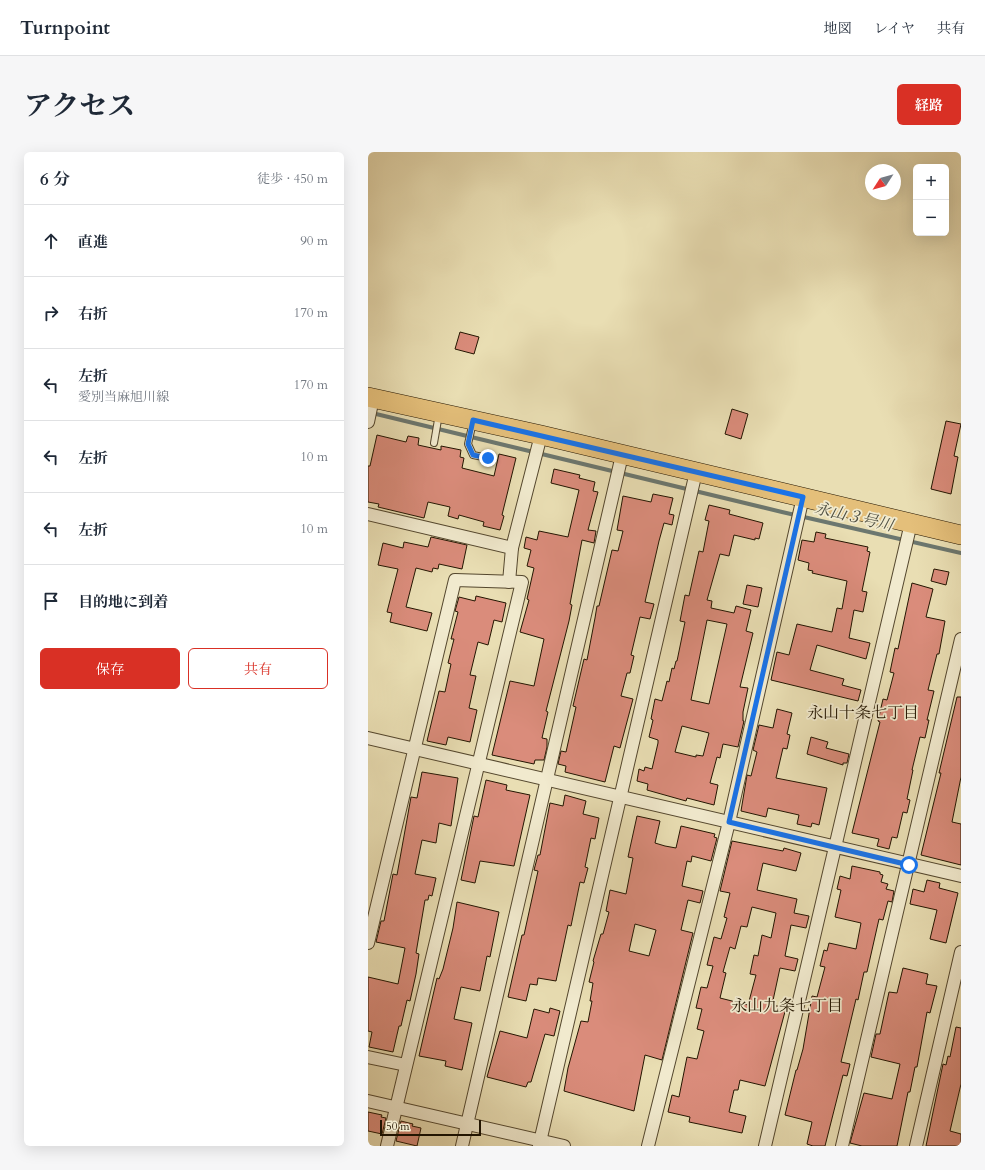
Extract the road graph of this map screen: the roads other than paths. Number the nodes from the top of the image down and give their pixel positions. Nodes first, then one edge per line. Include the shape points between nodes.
1 (371, 401) edge
2 (438, 417) junction
3 (368, 421) edge
4 (472, 426) junction
5 (434, 443) dead end
6 (538, 447) junction
7 (488, 458) dead end
8 (620, 460) junction
9 (695, 477) junction
10 (802, 502) junction
11 (368, 514) edge
12 (961, 535) edge
13 (908, 536) junction
14 (512, 548) junction
15 (510, 582) junction
16 (961, 639) edge
17 (368, 738) edge
18 (414, 749) junction
19 (479, 764) junction
20 (547, 781) junction
21 (621, 798) junction
22 (729, 822) junction
23 (836, 847) junction
24 (909, 865) junction
25 (961, 876) edge
26 (368, 943) edge
27 (961, 952) edge
28 (368, 1057) edge
29 (406, 1065) junction
30 (368, 1101) edge
31 (396, 1108) junction
32 (468, 1124) junction
33 (540, 1143) edge
34 (387, 1146) edge
35 (462, 1146) edge
36 (564, 1146) edge
37 (648, 1146) edge
38 (765, 1146) edge
39 (842, 1146) edge
40 (916, 1146) edge

1 - 2 main road
1 - 3 street
2 - 4 main road
2 - 5 lane
4 - 6 main road
4 - 7 lane via 468,444 473,455
6 - 8 main road
6 - 14 street
8 - 9 main road
8 - 20 street
9 - 10 main road
9 - 21 street
10 - 13 main road
10 - 22 street
11 - 14 street
12 - 13 main road
13 - 23 street
14 - 15 street
15 - 18 street via 454,580
15 - 19 street via 522,582
16 - 24 street
17 - 18 street
18 - 19 street
18 - 26 street
19 - 20 street
19 - 29 street
20 - 21 street
20 - 32 street
21 - 22 street
21 - 33 street
22 - 23 street
22 - 37 street
23 - 24 street
23 - 38 street
24 - 25 street
24 - 39 street
27 - 40 street
28 - 29 street
29 - 31 street
30 - 31 street
31 - 32 street
31 - 34 street
32 - 33 street
32 - 35 street
33 - 36 street

